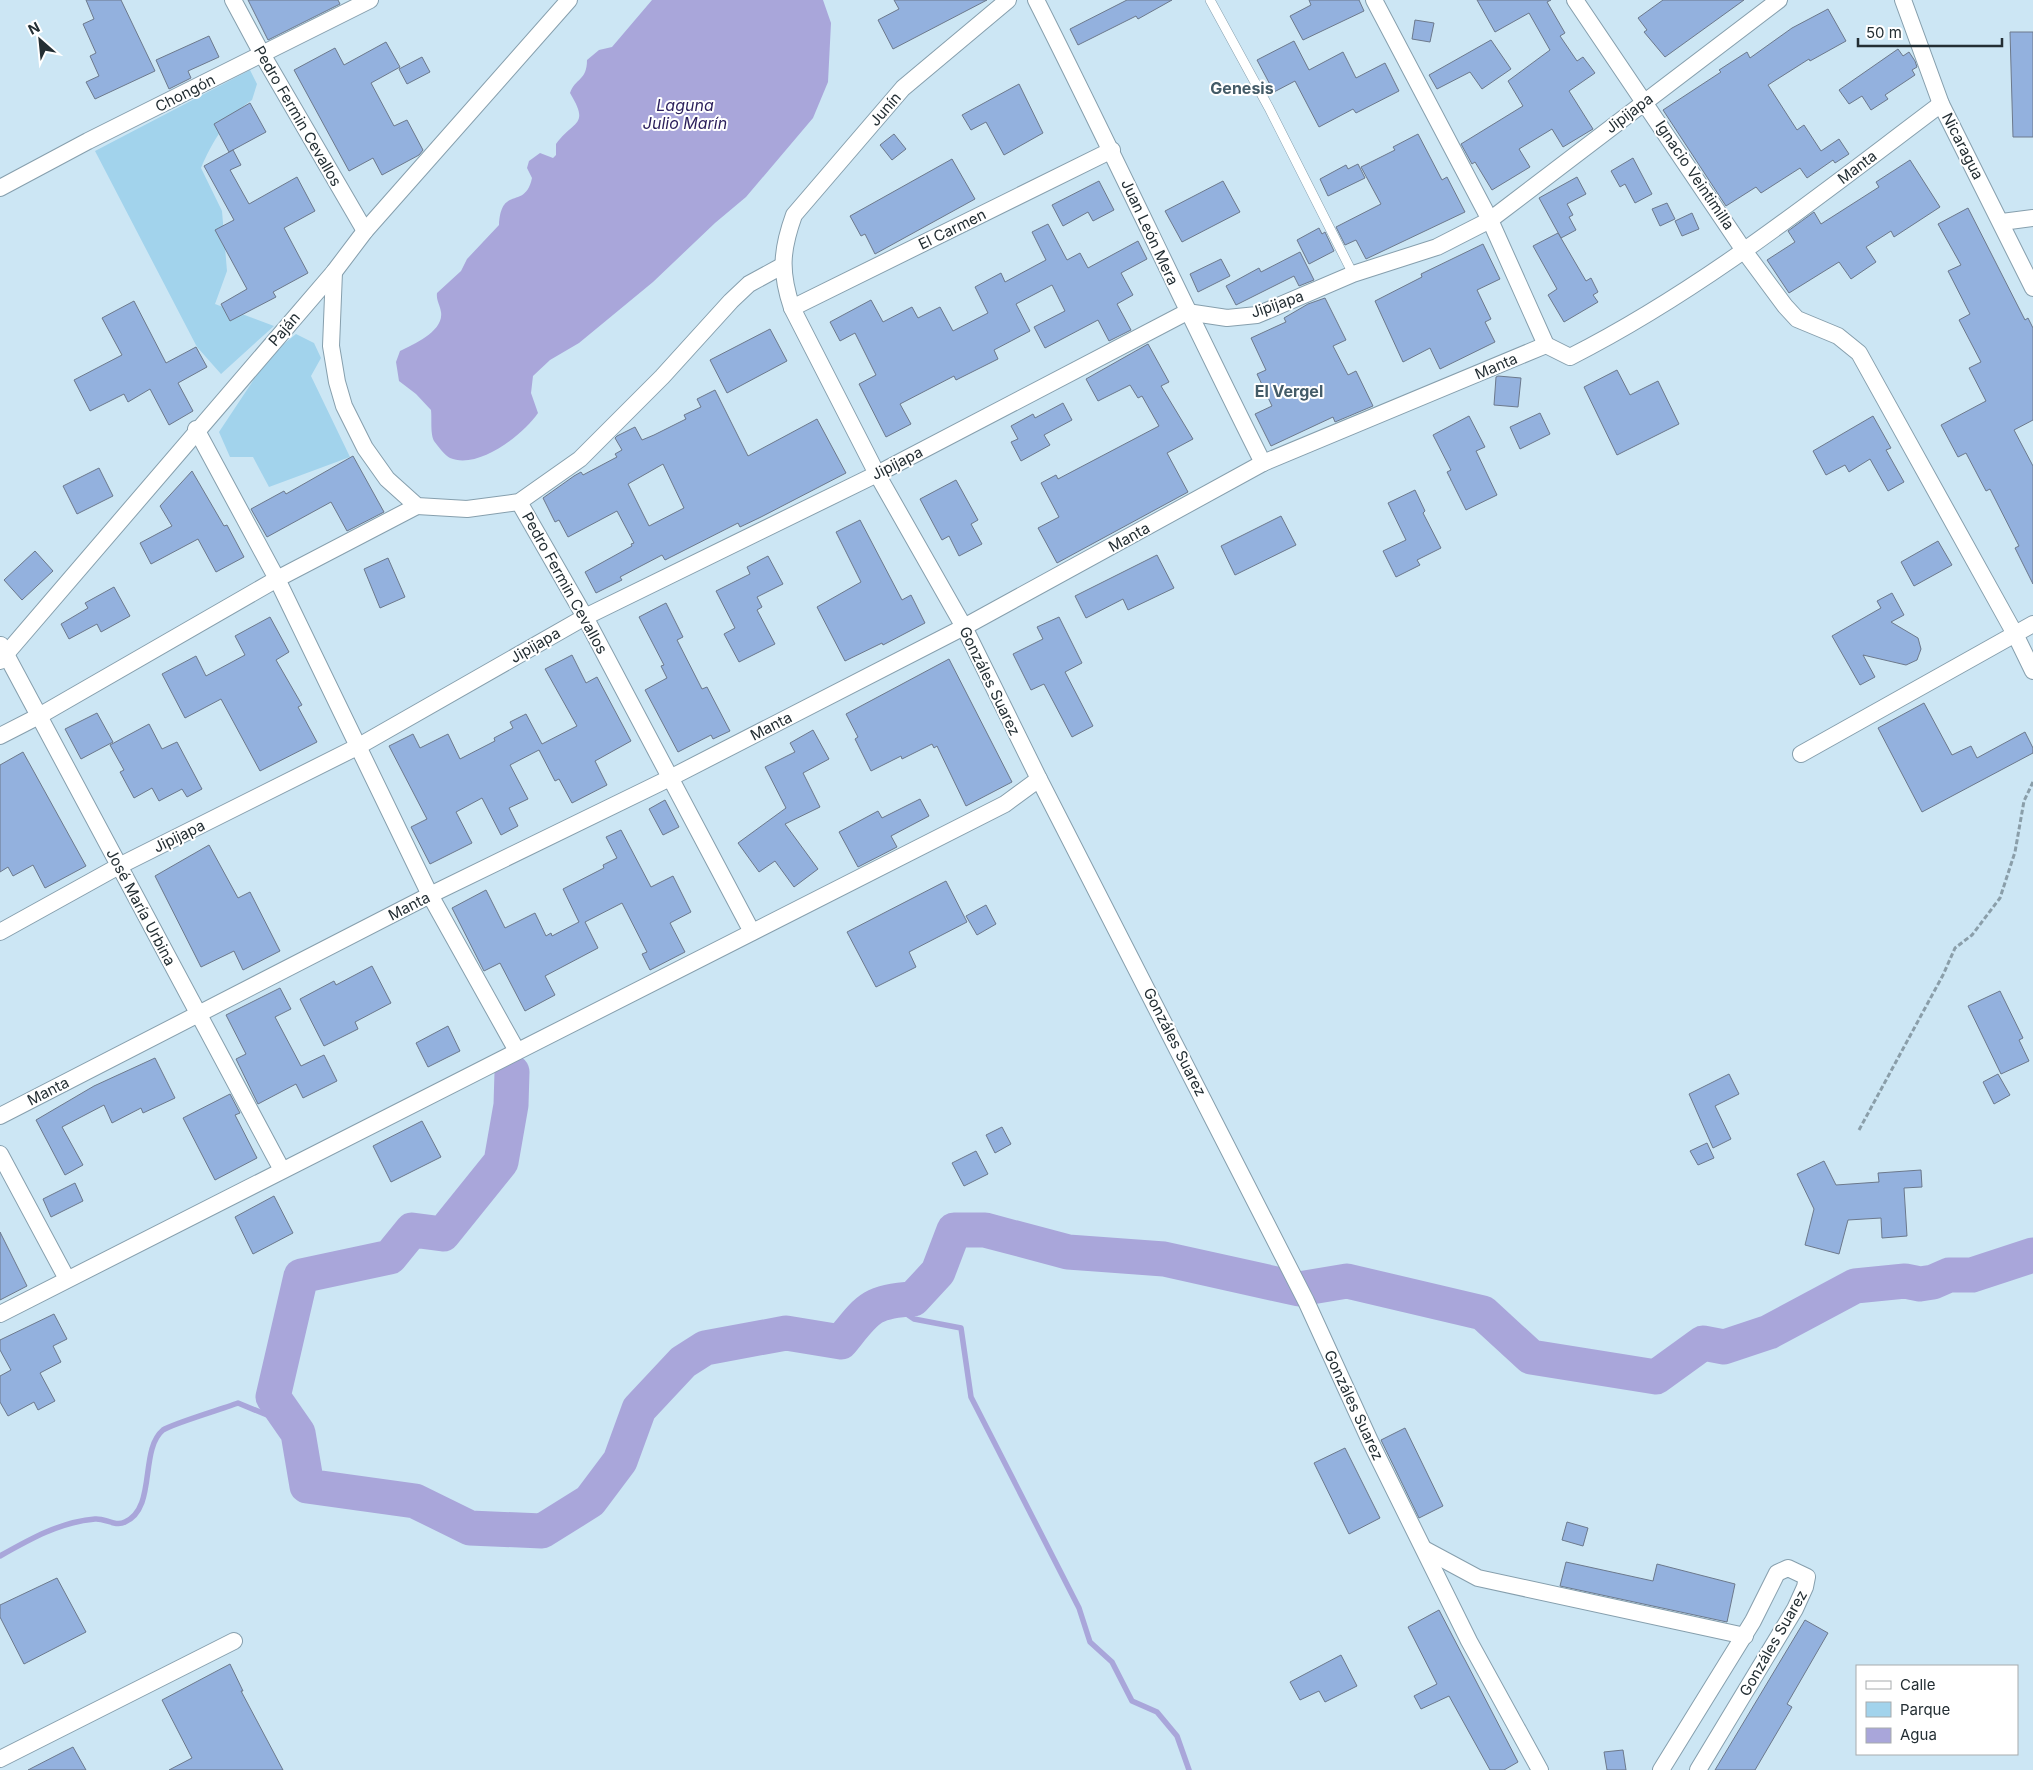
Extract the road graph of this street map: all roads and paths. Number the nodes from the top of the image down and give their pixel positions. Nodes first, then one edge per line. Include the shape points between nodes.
1 (233, 0) edge
2 (370, 0) edge
3 (569, 0) edge
4 (1008, 0) edge
5 (1036, 0) edge
6 (1210, 0) edge
7 (1374, 0) edge
8 (1575, 0) edge
9 (1779, 0) edge
10 (1903, 0) edge
11 (262, 54) junction
12 (1645, 100) junction
13 (1941, 104) junction
14 (1112, 150) junction
15 (0, 188) edge
16 (2033, 218) edge
17 (1490, 220) junction
18 (2002, 222) junction
19 (365, 231) junction
20 (785, 238) joint
21 (1745, 252) junction
22 (782, 266) junction
23 (334, 272) junction
24 (1353, 274) junction
25 (2033, 288) edge
26 (792, 308) junction
27 (1187, 312) junction
28 (1546, 345) junction
29 (196, 429) junction
30 (1264, 463) junction
31 (877, 474) junction
32 (519, 502) junction
33 (417, 506) junction
34 (277, 579) junction
35 (585, 617) junction
36 (2033, 624) edge
37 (964, 627) junction
38 (2015, 634) junction
39 (2, 652) edge
40 (2033, 671) edge
41 (39, 716) junction
42 (0, 736) edge
43 (359, 746) junction
44 (1801, 754) dead end
45 (670, 778) junction
46 (1039, 779) junction
47 (2033, 782) edge
48 (119, 866) junction
49 (430, 895) junction
50 (0, 932) edge
51 (752, 932) junction
52 (198, 1014) junction
53 (518, 1051) junction
54 (0, 1116) edge
55 (1859, 1130) dead end
56 (0, 1154) edge
57 (282, 1170) junction
58 (67, 1279) junction
59 (0, 1314) edge
60 (1424, 1549) junction
61 (1745, 1636) junction
62 (234, 1641) dead end
63 (0, 1759) edge
64 (1540, 1770) edge
65 (1661, 1770) edge
66 (1698, 1770) edge

1 - 11 street, Pedro Fermin Cevallos
2 - 11 street, Chongón
3 - 19 street, Paján
4 - 20 street, Junín via 904,88 794,215
5 - 14 street, Juan León Mera
6 - 24 lane
7 - 17 street
8 - 12 street, Ignacio Veintimilla
9 - 12 street, Jipijapa
10 - 13 street, Nicaragua
11 - 15 street, Chongón
11 - 19 street, Pedro Fermin Cevallos
12 - 17 street, Jipijapa
12 - 21 street, Ignacio Veintimilla
13 - 18 street, Nicaragua
13 - 21 street, Manta
14 - 26 street, El Carmen
14 - 27 street, Juan León Mera
16 - 18 street
17 - 24 street, Jipijapa via 1437,247
17 - 28 street
18 - 25 street, Nicaragua
19 - 23 street, Paján
20 - 22 street, Gonzáles Suarez
21 - 28 street, Manta via 1626,329 1570,357
21 - 38 street, Ignacio Veintimilla via 1797,320 1838,336 1859,354
22 - 26 street, Gonzáles Suarez
22 - 32 street via 749,284 731,301 662,377 580,459
23 - 29 street, Paján
23 - 33 street via 331,346 344,406 365,448 387,479
24 - 27 street, Jipijapa via 1257,315 1227,318
26 - 31 street, Gonzáles Suarez
27 - 30 street, Juan León Mera
27 - 31 street, Jipijapa
28 - 30 street, Manta
29 - 34 street
29 - 39 street, Paján
30 - 37 street, Manta
31 - 35 street, Jipijapa
31 - 37 street, Gonzáles Suarez
32 - 33 street, Pedro Fermin Cevallos via 467,509
32 - 35 street, Pedro Fermin Cevallos
33 - 34 street
34 - 41 street
34 - 43 street
35 - 43 street, Jipijapa
35 - 45 street, Pedro Fermin Cevallos
36 - 38 street
37 - 45 street, Manta
37 - 46 street, Gonzáles Suarez
38 - 40 street, Ignacio Veintimilla
38 - 44 street
39 - 41 street, José María Urbina
41 - 42 street
41 - 48 street, José María Urbina
43 - 48 street, Jipijapa
43 - 49 street
45 - 49 street, Manta
45 - 51 street, Pedro Fermin Cevallos
46 - 51 street via 1005,804
46 - 60 street, Gonzáles Suarez via 1306,1301
47 - 55 path via 2024,801 2015,852 2000,898 1972,936 1955,948
48 - 50 street, Jipijapa
48 - 52 street, José María Urbina
49 - 52 street, Manta
49 - 53 street
51 - 53 street
52 - 54 street, Manta
52 - 57 street, José María Urbina
53 - 57 street
56 - 58 street
57 - 58 street
58 - 59 street
60 - 61 street, Gonzáles Suarez via 1478,1578
60 - 64 street via 1469,1641
61 - 65 street, Gonzáles Suarez
61 - 66 street, Gonzáles Suarez via 1778,1573 1788,1568 1807,1576 1795,1609
62 - 63 street

